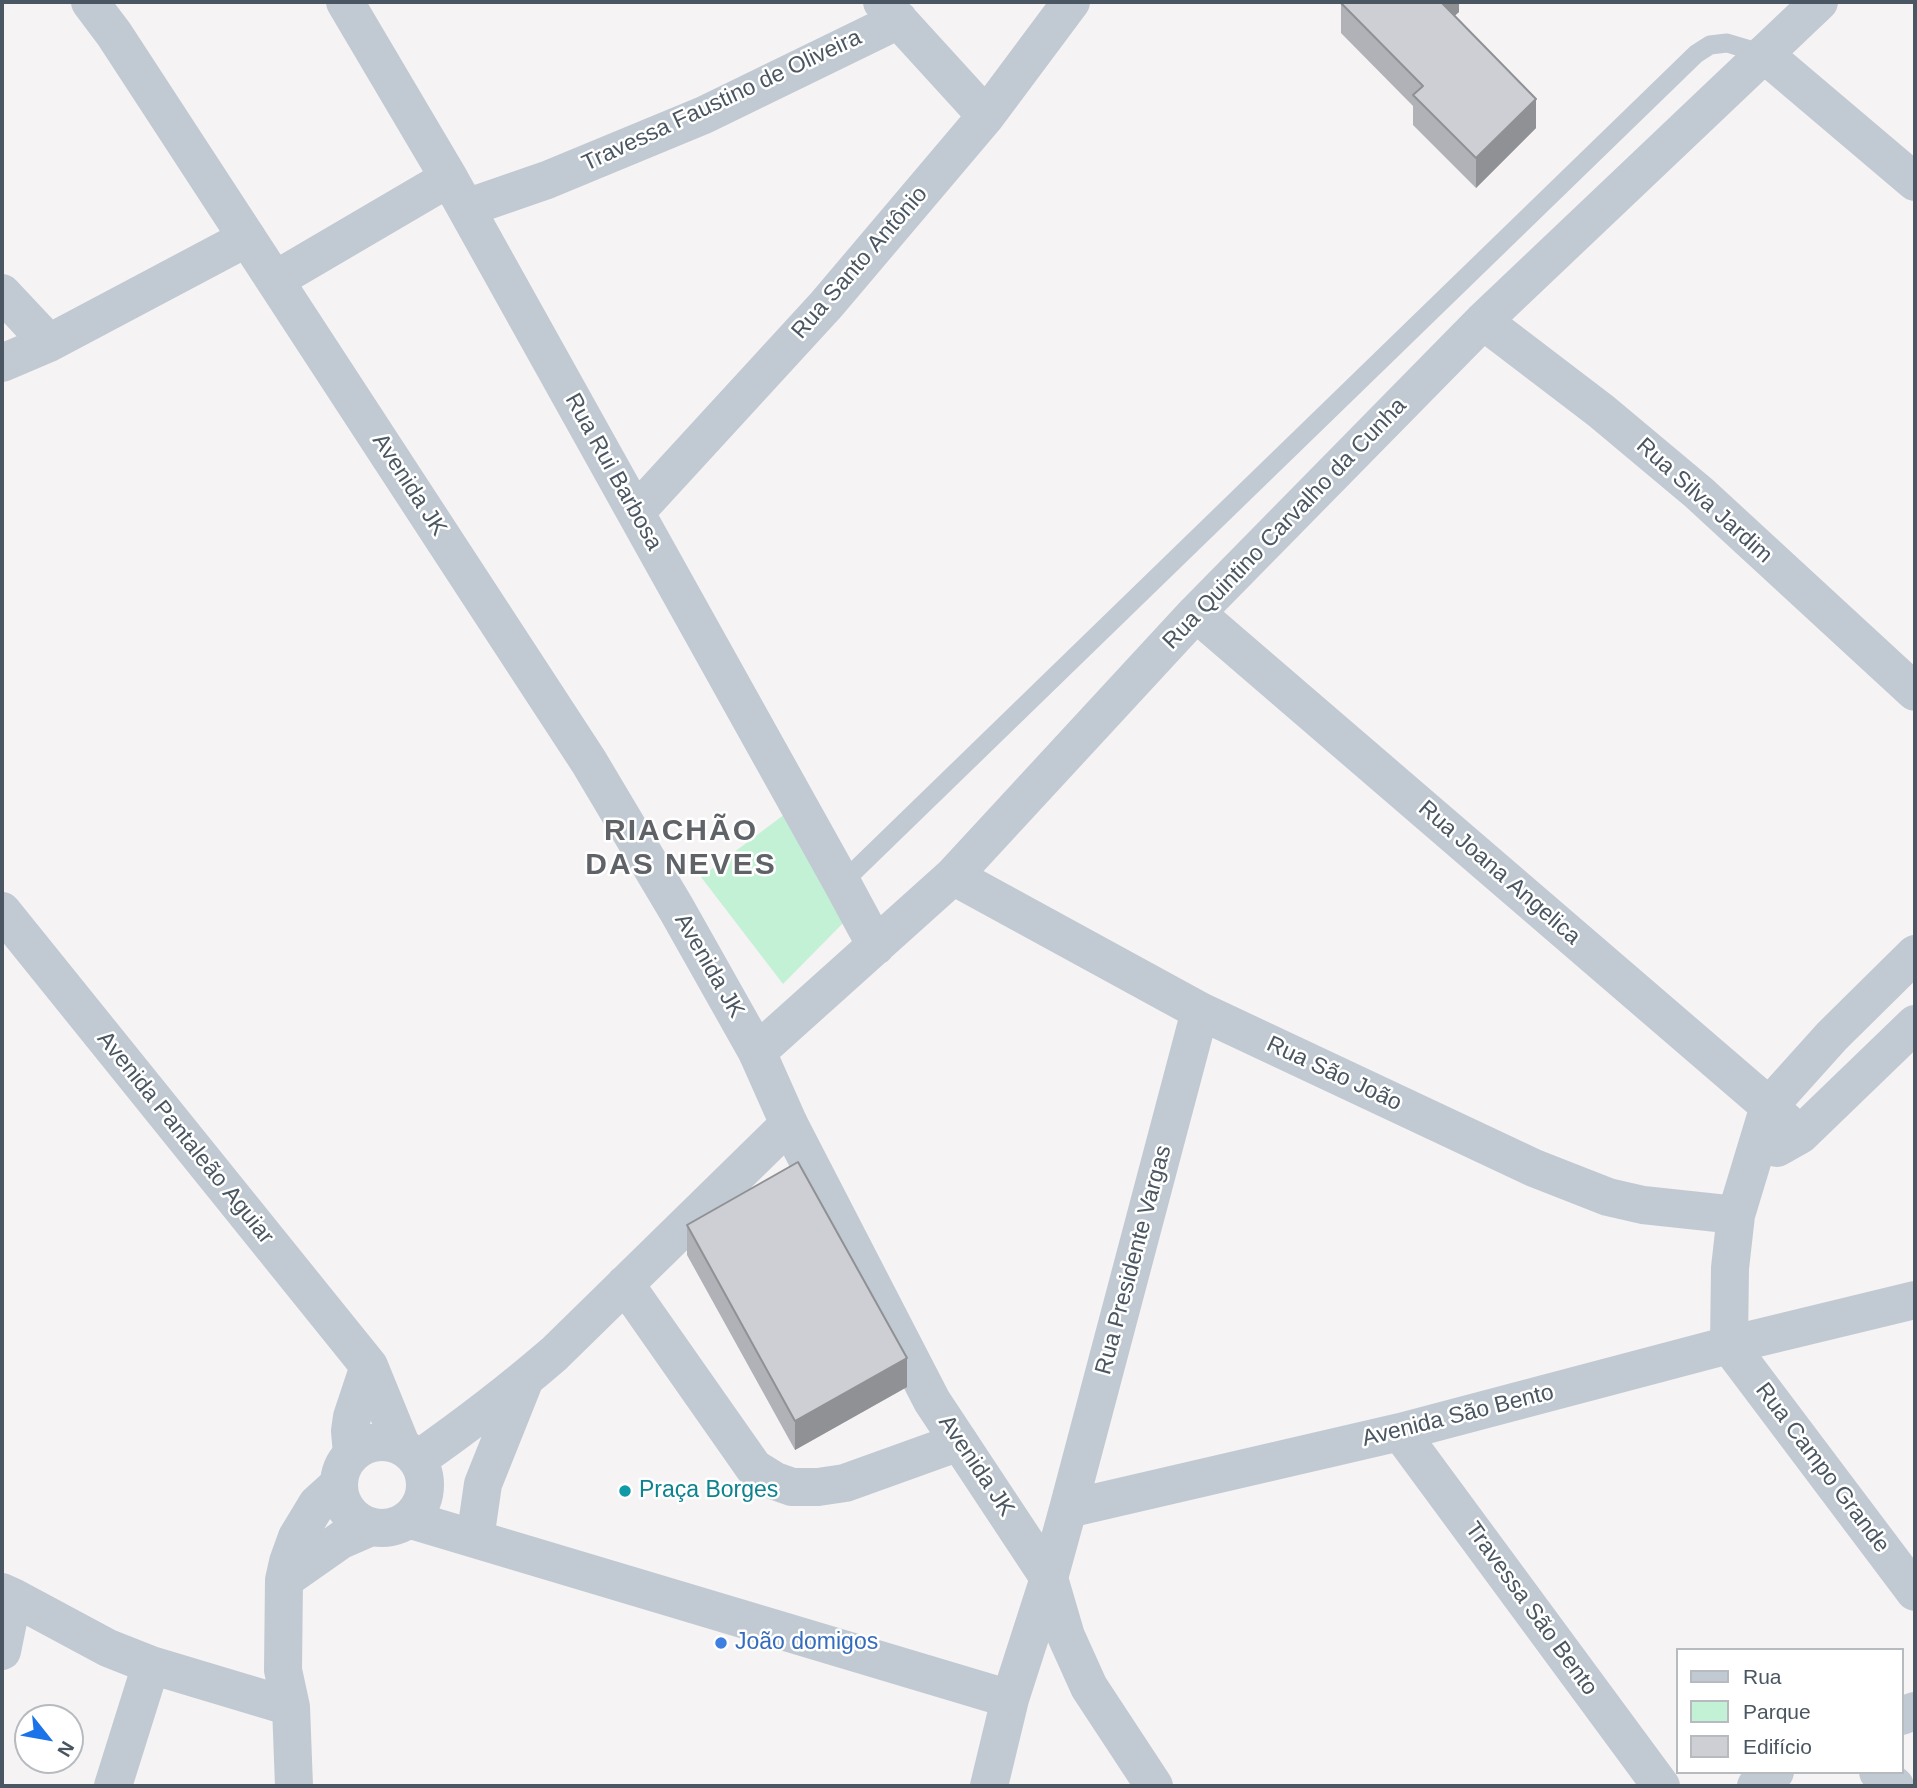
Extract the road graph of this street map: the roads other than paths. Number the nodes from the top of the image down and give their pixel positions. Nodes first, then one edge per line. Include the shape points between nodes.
1 (90, 2) edge
2 (345, 2) edge
3 (1071, 2) edge
4 (1819, 2) edge
5 (890, 11) edge
6 (1764, 54) junction
7 (986, 116) junction
8 (1915, 182) edge
9 (457, 193) junction
10 (247, 238) junction
11 (275, 280) junction
12 (2, 293) edge
13 (1483, 321) junction
14 (49, 343) junction
15 (2, 363) edge
16 (636, 512) junction
17 (1196, 613) junction
18 (1915, 692) edge
19 (953, 876) junction
20 (842, 883) junction
21 (2, 911) edge
22 (876, 946) junction
23 (1915, 954) edge
24 (1200, 1012) junction
25 (1915, 1024) edge
26 (757, 1052) junction
27 (1769, 1106) junction
28 (789, 1124) junction
29 (1800, 1136) junction
30 (1753, 1161) junction
31 (1736, 1215) junction
32 (625, 1284) junction
33 (1915, 1300) edge
34 (1728, 1345) junction
35 (369, 1366) junction
36 (526, 1377) junction
37 (1400, 1432) junction
38 (958, 1443) junction
39 (409, 1454) junction
40 (346, 1469) junction
41 (1068, 1509) junction
42 (408, 1519) junction
43 (371, 1527) junction
44 (475, 1539) junction
45 (1049, 1578) junction
46 (284, 1580) junction
47 (1915, 1592) edge
48 (7, 1595) edge
49 (2, 1651) edge
50 (151, 1665) junction
51 (1010, 1699) junction
52 (291, 1707) junction
53 (1772, 1774) edge
54 (1880, 1774) edge
55 (113, 1786) edge
56 (294, 1786) edge
57 (989, 1786) edge
58 (1154, 1786) edge
59 (1661, 1786) edge
60 (1756, 1786) edge
61 (1895, 1786) edge

1 - 10 street, Avenida JK
2 - 9 street, Rua Rui Barbosa
3 - 7 street, Rua Santo Antônio
4 - 6 street, Rua Quintino Carvalho da Cunha
5 - 7 street
5 - 9 street, Travessa Faustino de Oliveira via 692,120 547,180
6 - 8 street
6 - 13 street, Rua Quintino Carvalho da Cunha
6 - 20 lane via 1727,43 1710,45 1696,54
7 - 16 street, Rua Santo Antônio via 826,305
9 - 11 street, Travessa Faustino de Oliveira
9 - 16 street, Rua Rui Barbosa
10 - 11 street, Avenida JK
10 - 14 street
11 - 26 street, Avenida JK via 589,762
12 - 14 street
13 - 17 street, Rua Quintino Carvalho da Cunha
13 - 18 street, Rua Silva Jardim via 1699,493
14 - 15 street
16 - 20 street, Rua Rui Barbosa
17 - 19 street, Rua Quintino Carvalho da Cunha
17 - 27 street, Rua Joana Angelica
19 - 22 street, Rua Quintino Carvalho da Cunha
19 - 24 street, Rua São João
20 - 22 street, Rua Rui Barbosa
21 - 35 street, Avenida Pantaleão Aguiar
22 - 26 street, Rua Quintino Carvalho da Cunha
23 - 27 street
24 - 31 street, Rua São João via 1534,1168 1608,1197
24 - 41 street, Rua Presidente Vargas
25 - 29 street
26 - 28 street, Avenida JK
27 - 29 street, Rua Joana Angelica
27 - 30 street
28 - 32 street
28 - 38 street, Avenida JK
29 - 30 street
30 - 31 street
31 - 34 street
32 - 36 street
32 - 38 street via 754,1468 775,1481 818,1488 845,1483
33 - 34 street, Avenida São Bento
34 - 37 street, Avenida São Bento
34 - 47 street, Rua Campo Grande
35 - 39 street, Avenida Pantaleão Aguiar
35 - 40 street via 352,1417
36 - 39 street via 456,1433
36 - 44 street via 482,1484
37 - 41 street, Avenida São Bento
37 - 59 street, Travessa São Bento
38 - 45 street, Avenida JK
39 - 40 street via 389,1442 375,1442 363,1447
39 - 42 street, Avenida Pantaleão Aguiar via 423,1472 425,1485 417,1510
40 - 43 street via 340,1495 344,1506
40 - 46 street via 296,1536
41 - 45 street
42 - 43 street via 390,1527
42 - 44 street
43 - 46 street via 341,1540
44 - 51 street
45 - 51 street
45 - 58 street, Avenida JK via 1066,1636 1089,1687
46 - 52 street via 283,1670
48 - 49 street
48 - 50 street via 108,1648
50 - 52 street
50 - 55 street
51 - 57 street
52 - 56 street
53 - 60 street
54 - 61 street

